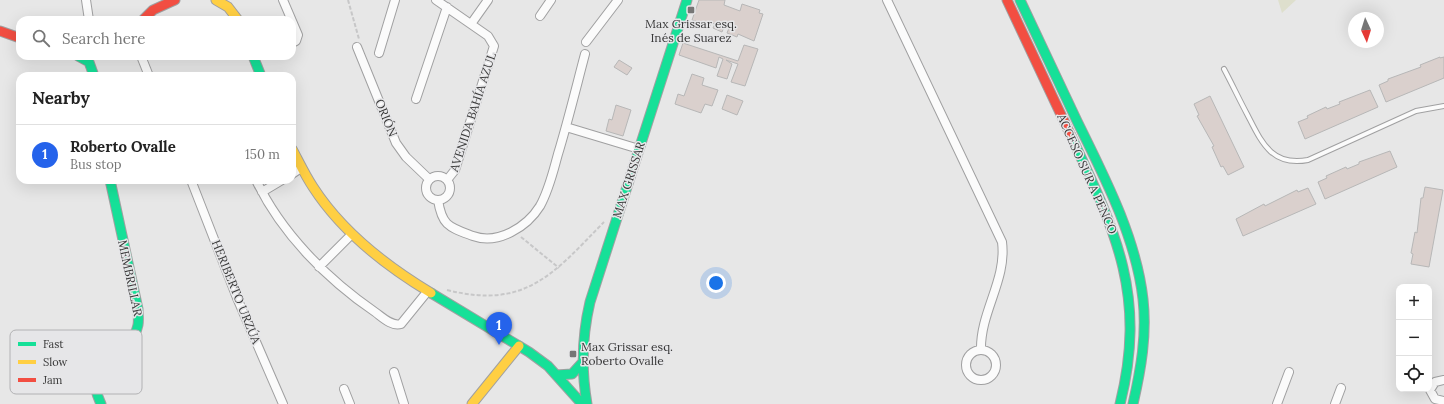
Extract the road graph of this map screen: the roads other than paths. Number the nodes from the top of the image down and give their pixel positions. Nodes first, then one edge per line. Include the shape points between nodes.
1 (86, 0) edge
2 (175, 0) edge
3 (216, 0) edge
4 (283, 0) edge
5 (395, 0) edge
6 (436, 0) edge
7 (488, 0) edge
8 (551, 0) edge
9 (618, 0) edge
10 (687, 0) edge
11 (887, 0) edge
12 (1007, 0) edge
13 (1020, 0) edge
14 (159, 3) edge
15 (447, 7) junction
16 (88, 16) edge
17 (146, 16) edge
18 (235, 16) edge
19 (290, 16) edge
20 (540, 16) dead end
21 (471, 24) junction
22 (296, 30) edge
23 (0, 31) edge
24 (16, 37) edge
25 (296, 40) edge
26 (586, 42) dead end
27 (357, 47) road end
28 (379, 53) dead end
29 (585, 54) dead end
30 (86, 60) edge
31 (143, 60) edge
32 (256, 60) edge
33 (1224, 69) dead end
34 (93, 72) edge
35 (147, 72) edge
36 (260, 72) edge
37 (416, 99) dead end
38 (1444, 106) edge
39 (566, 127) junction
40 (639, 149) junction
41 (296, 157) edge
42 (301, 168) junction
43 (296, 171) edge
44 (429, 179) junction
45 (447, 180) junction
46 (111, 184) edge
47 (193, 184) edge
48 (258, 184) edge
49 (275, 184) edge
50 (262, 192) junction
51 (438, 200) junction
52 (352, 235) junction
53 (319, 267) junction
54 (427, 292) junction
55 (135, 330) edge
56 (520, 346) junction
57 (981, 350) dead end
58 (582, 363) junction
59 (394, 372) dead end
60 (1289, 372) dead end
61 (556, 375) junction
62 (1444, 380) edge
63 (1341, 388) dead end
64 (344, 389) dead end
65 (97, 394) edge
66 (1444, 401) edge
67 (101, 404) edge
68 (283, 404) edge
69 (350, 404) edge
70 (404, 404) edge
71 (472, 404) edge
72 (582, 404) edge
73 (587, 404) edge
74 (1120, 404) edge
75 (1133, 404) edge
76 (1277, 404) edge
77 (1335, 404) edge

1 - 16 street
2 - 14 street
3 - 18 street via 228,7
4 - 19 street
5 - 28 street
6 - 15 street, AVENIDA BAHÍA AZUL
7 - 21 street
8 - 20 street
9 - 26 street
10 - 40 street, MAX GRISSAR
11 - 57 street via 1002,242 1003,264 983,326
12 - 74 street, ACCESO SUR A PENCO via 1099,196 1123,262 1130,298 1132,334 1129,368
13 - 75 street, ACCESO SUR A PENCO via 1116,205 1137,263 1144,328 1142,367
14 - 17 street
15 - 21 street, AVENIDA BAHÍA AZUL
15 - 37 street
21 - 45 street, AVENIDA BAHÍA AZUL via 492,39 494,46 455,170
22 - 25 street
23 - 24 street
27 - 44 street, ORIÓN via 396,143 406,158
29 - 39 street
30 - 34 street
31 - 35 street
32 - 36 street
33 - 38 lane via 1264,145 1275,155 1288,160 1308,160 1416,111
39 - 40 street
39 - 51 street via 544,199 530,219 513,230 494,238 471,235 446,224 441,217
40 - 58 street, MAX GRISSAR via 590,302 584,328
41 - 42 street
42 - 43 street
42 - 52 street via 327,206
44 - 45 street, AVENIDA BAHÍA AZUL via 439,176
44 - 51 street via 426,192 432,199
45 - 51 street, AVENIDA BAHÍA AZUL via 450,189 448,194
46 - 55 street, MEMBRILLAR via 138,309 139,322
47 - 68 street, HERIBERTO URZÚA via 240,305
48 - 50 street
49 - 50 street
50 - 53 street
52 - 53 street
52 - 54 street via 387,266
53 - 54 street via 353,297 396,325 404,322
54 - 56 street
56 - 61 street
56 - 71 street
58 - 61 street via 572,374
58 - 73 street, MAX GRISSAR
59 - 70 street
60 - 76 street
61 - 72 street
62 - 66 street via 1435,382 1430,390 1435,399
63 - 77 street
64 - 69 street
65 - 67 street, MEMBRILLAR

